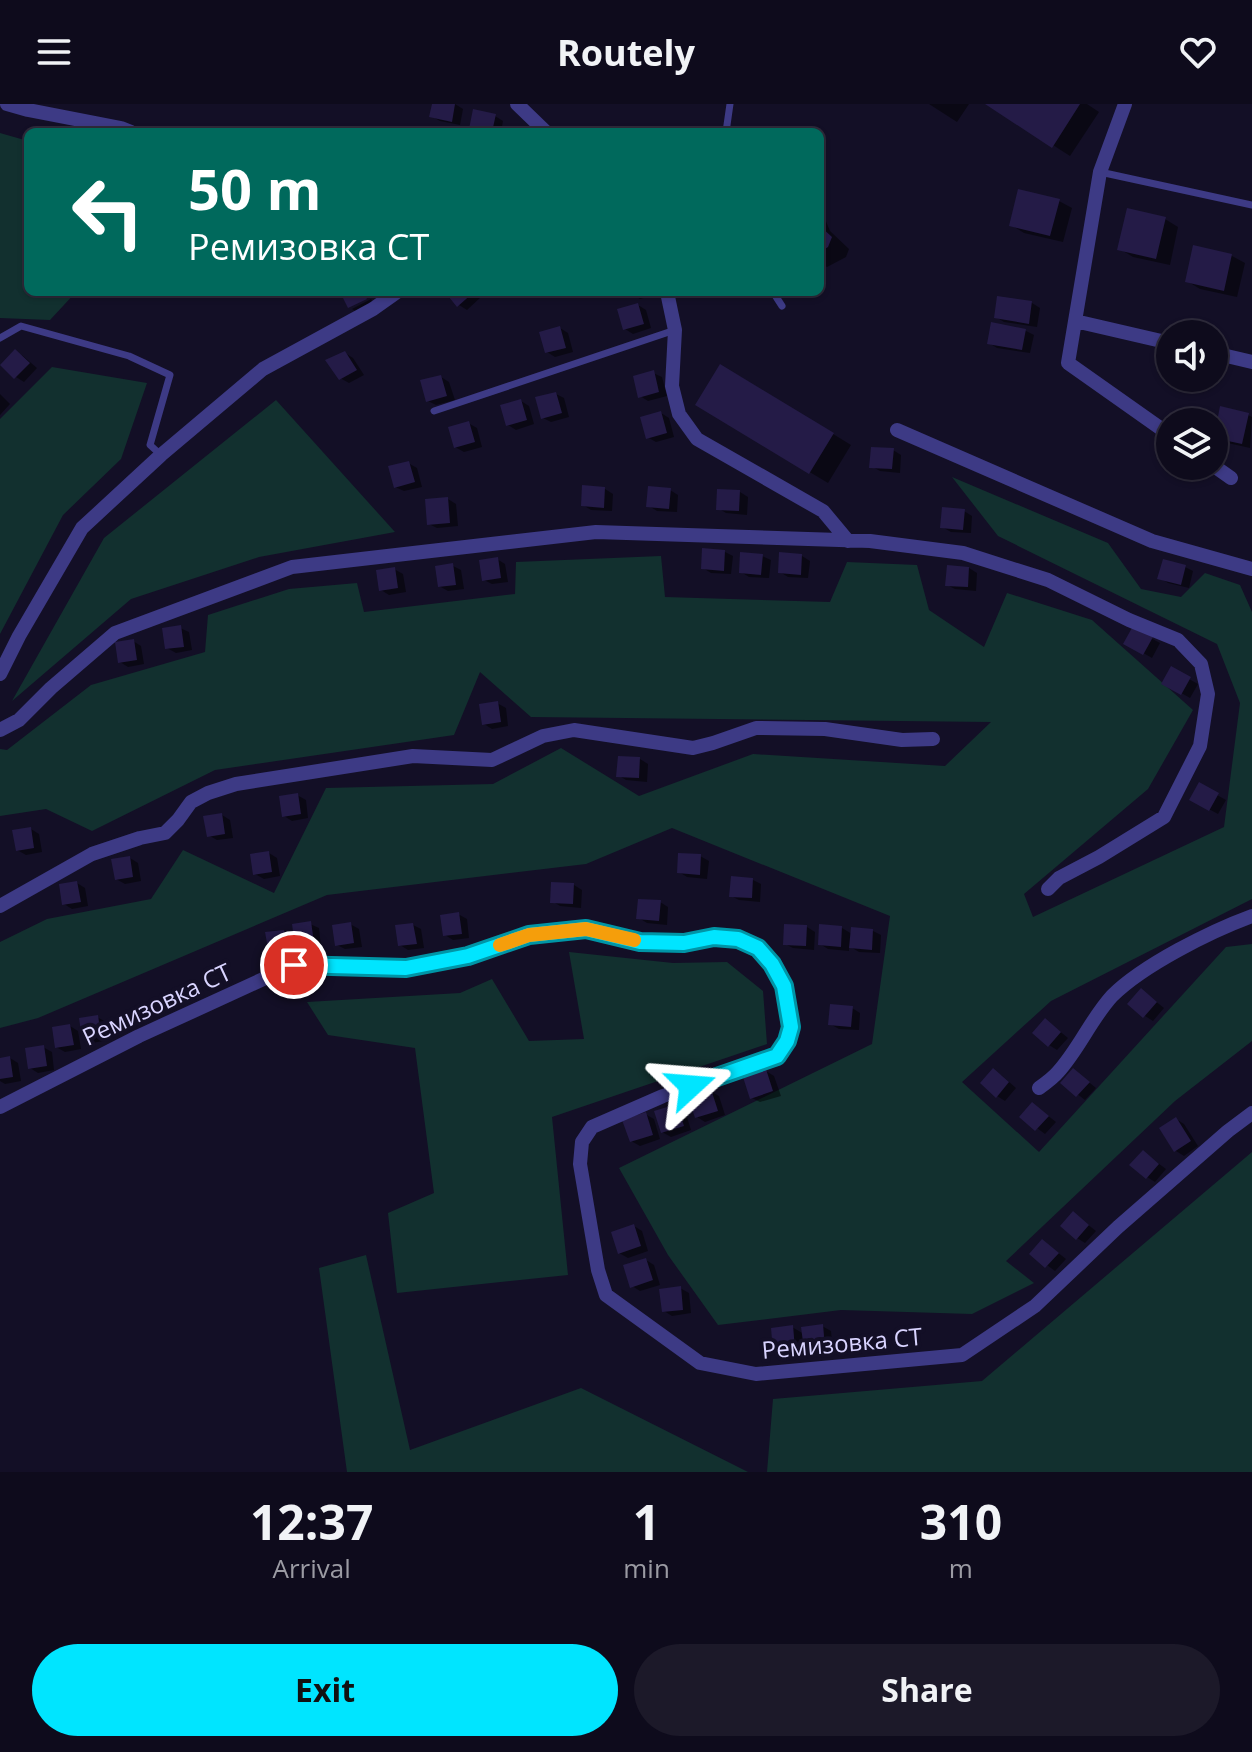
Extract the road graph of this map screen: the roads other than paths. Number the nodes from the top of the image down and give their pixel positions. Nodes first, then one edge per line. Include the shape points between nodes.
1 (7, 104) edge
2 (517, 104) edge
3 (730, 104) edge
4 (1119, 106) edge
5 (121, 128) edge
6 (542, 128) edge
7 (727, 128) edge
8 (1100, 172) junction
9 (1252, 205) edge
10 (391, 296) edge
11 (668, 296) edge
12 (776, 296) edge
13 (782, 306) dead end
14 (1075, 321) junction
15 (675, 330) junction
16 (0, 338) edge
17 (1156, 340) edge
18 (1228, 356) edge
19 (1252, 362) edge
20 (434, 411) dead end
21 (1156, 425) edge
22 (897, 430) dead end
23 (161, 455) junction
24 (1228, 476) edge
25 (1231, 478) dead end
26 (848, 541) junction
27 (1252, 569) edge
28 (0, 674) edge
29 (0, 730) edge
30 (933, 739) dead end
31 (1048, 889) dead end
32 (0, 906) edge
33 (1252, 916) edge
34 (1039, 1088) dead end
35 (0, 1107) edge
36 (1252, 1113) edge

1 - 5 street
2 - 6 street
3 - 7 lane
4 - 8 street
8 - 9 lane
8 - 14 street
10 - 23 street via 263,369
11 - 15 street
12 - 13 lane
14 - 17 street
14 - 21 street via 1068,363
15 - 20 lane
15 - 26 street via 672,386 679,414 697,439 823,511
16 - 23 lane via 21,326 129,356 170,375 150,445
18 - 19 street
22 - 27 street via 1152,541
23 - 28 street via 82,528
24 - 25 street
26 - 29 street via 596,532 292,567 115,633 19,720
26 - 31 street via 963,553 1048,580 1178,640 1201,664 1208,694 1200,746 1164,817
30 - 32 street via 756,728 693,748 574,730 543,736 492,760 413,756 236,784 191,802 165,833 92,854
33 - 34 street via 1137,975 1112,996 1058,1072
35 - 36 street, Ремизовка СТ via 294,965 406,968 468,956 529,935 586,929 640,942 738,939 758,948 784,986 791,1027 777,1056 592,1127 582,1142 580,1164 606,1295 700,1363 756,1374 962,1355 1035,1306

